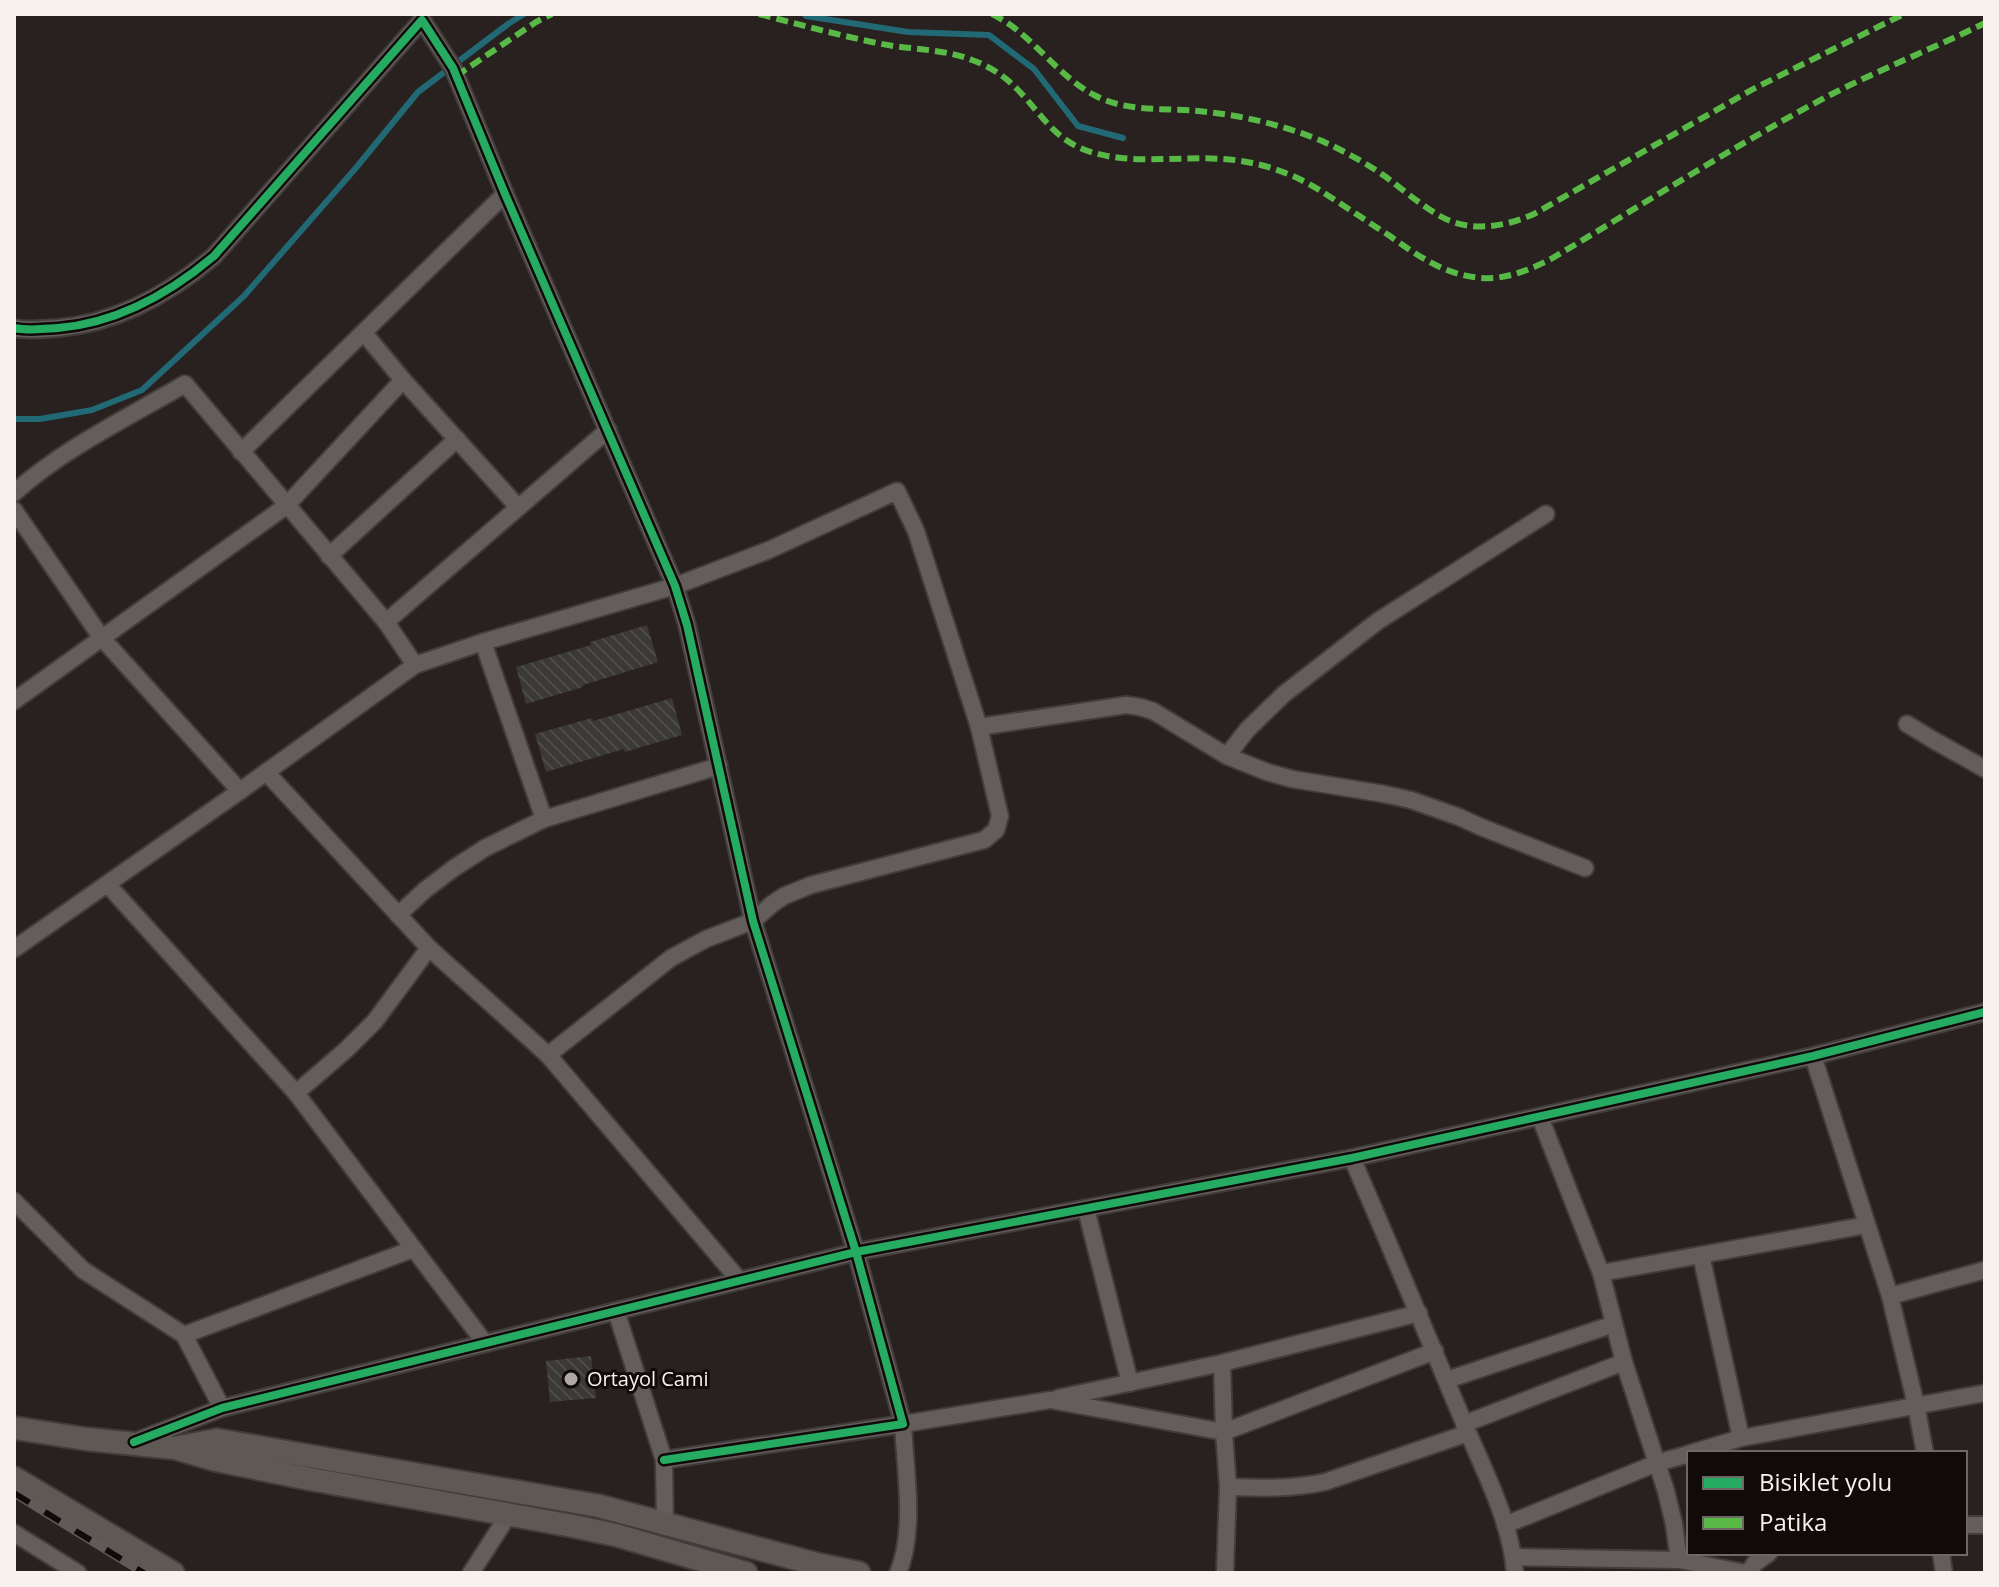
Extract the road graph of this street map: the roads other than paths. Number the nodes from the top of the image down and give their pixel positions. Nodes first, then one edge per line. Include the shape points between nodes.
1 (420, 17) edge
2 (505, 194) junction
3 (14, 328) edge
4 (364, 333) junction
5 (403, 380) junction
6 (608, 430) junction
7 (457, 439) junction
8 (241, 452) junction
9 (14, 493) edge
10 (286, 506) junction
11 (518, 507) junction
12 (14, 510) edge
13 (1546, 514) dead end
14 (329, 556) junction
15 (675, 586) junction
16 (386, 622) junction
17 (101, 637) junction
18 (483, 642) junction
19 (415, 665) junction
20 (14, 701) edge
21 (1907, 724) dead end
22 (979, 727) junction
23 (1227, 756) junction
24 (719, 766) junction
25 (1985, 769) edge
26 (266, 772) junction
27 (240, 791) junction
28 (544, 819) junction
29 (1585, 868) dead end
30 (108, 885) junction
31 (398, 915) junction
32 (753, 921) junction
33 (429, 948) junction
34 (14, 949) edge
35 (1985, 1012) edge
36 (548, 1055) junction
37 (1813, 1056) junction
38 (296, 1093) junction
39 (1540, 1117) junction
40 (1352, 1158) junction
41 (14, 1201) edge
42 (1086, 1209) junction
43 (1867, 1225) junction
44 (413, 1249) junction
45 (856, 1252) junction
46 (1701, 1255) junction
47 (1985, 1270) edge
48 (1601, 1273) junction
49 (740, 1281) junction
50 (1890, 1296) junction
51 (616, 1311) junction
52 (1419, 1313) junction
53 (1614, 1324) junction
54 (184, 1335) junction
55 (485, 1343) junction
56 (1435, 1351) junction
57 (1624, 1362) junction
58 (1222, 1363) junction
59 (1447, 1380) junction
60 (1130, 1383) junction
61 (1985, 1393) edge
62 (1050, 1400) junction
63 (1916, 1405) junction
64 (222, 1408) junction
65 (903, 1424) junction
66 (14, 1428) edge
67 (1466, 1428) junction
68 (1224, 1432) junction
69 (1741, 1438) junction
70 (134, 1442) junction
71 (175, 1448) junction
72 (1697, 1451) edge
73 (1925, 1451) edge
74 (1687, 1454) edge
75 (664, 1460) junction
76 (1657, 1463) junction
77 (14, 1478) edge
78 (1228, 1487) junction
79 (509, 1514) junction
80 (665, 1522) junction
81 (1505, 1525) junction
82 (14, 1533) edge
83 (1766, 1555) edge
84 (1679, 1560) junction
85 (1514, 1565) edge
86 (718, 1570) edge
87 (78, 1573) edge
88 (173, 1573) edge
89 (471, 1573) edge
90 (746, 1573) edge
91 (859, 1573) edge
92 (898, 1573) edge
93 (1225, 1573) edge
94 (1747, 1573) edge

1 - 2 street via 453,68
1 - 3 street via 214,256 187,279 119,315 75,327
2 - 4 street
2 - 6 street
4 - 5 street
4 - 8 street
5 - 7 street
5 - 10 street
6 - 11 street
6 - 15 street
7 - 11 street
7 - 14 street
8 - 9 street via 185,384 70,451
8 - 10 street
10 - 14 street
10 - 17 street
11 - 16 street
12 - 17 street
13 - 23 street via 1378,621 1284,694
14 - 16 street
15 - 18 street
15 - 22 street via 897,491 916,531
15 - 24 street
16 - 19 street
17 - 20 street
17 - 27 street
18 - 19 street
18 - 28 street
19 - 26 street
21 - 25 street
22 - 23 street via 1140,707
22 - 32 street via 1000,816 991,836 798,890
23 - 29 street via 1292,779 1437,808
24 - 28 street
24 - 32 street
26 - 27 street
26 - 31 street
27 - 30 street
28 - 31 street via 454,868
30 - 34 street
30 - 38 street
31 - 33 street
32 - 36 street via 671,958
32 - 45 street
33 - 36 street
33 - 38 street via 375,1021
35 - 37 street
36 - 49 street
37 - 39 street
37 - 43 street
38 - 44 street
39 - 40 street
39 - 48 street
40 - 42 street
40 - 52 street
41 - 54 street via 83,1270
42 - 45 street
42 - 60 street
43 - 46 street
43 - 50 street
44 - 54 street
44 - 55 street
45 - 49 street
45 - 65 street
46 - 48 street
46 - 69 street
47 - 50 street
48 - 53 street
49 - 51 street
50 - 63 street
51 - 55 street
51 - 75 street
52 - 56 street
52 - 58 street
53 - 57 street
53 - 59 street
54 - 64 street
55 - 64 street
56 - 59 street
56 - 68 street
57 - 67 street
57 - 76 street
58 - 60 street
58 - 68 street
59 - 67 street
60 - 62 street
61 - 63 street
62 - 65 street
62 - 68 street
63 - 69 street
63 - 73 street
64 - 70 street
65 - 75 street
65 - 92 street via 906,1544
66 - 70 main road
67 - 78 street via 1325,1482 1277,1489
67 - 81 street
68 - 78 street
69 - 72 street
70 - 71 main road
71 - 79 main road via 310,1479
71 - 80 main road via 217,1440 560,1498
74 - 76 street
75 - 80 street
76 - 81 street
76 - 84 street
77 - 88 main road
78 - 93 street
79 - 86 main road via 616,1535
79 - 89 street
80 - 91 main road
81 - 85 street
82 - 87 street
83 - 94 street
84 - 85 street
84 - 94 street
86 - 90 main road

